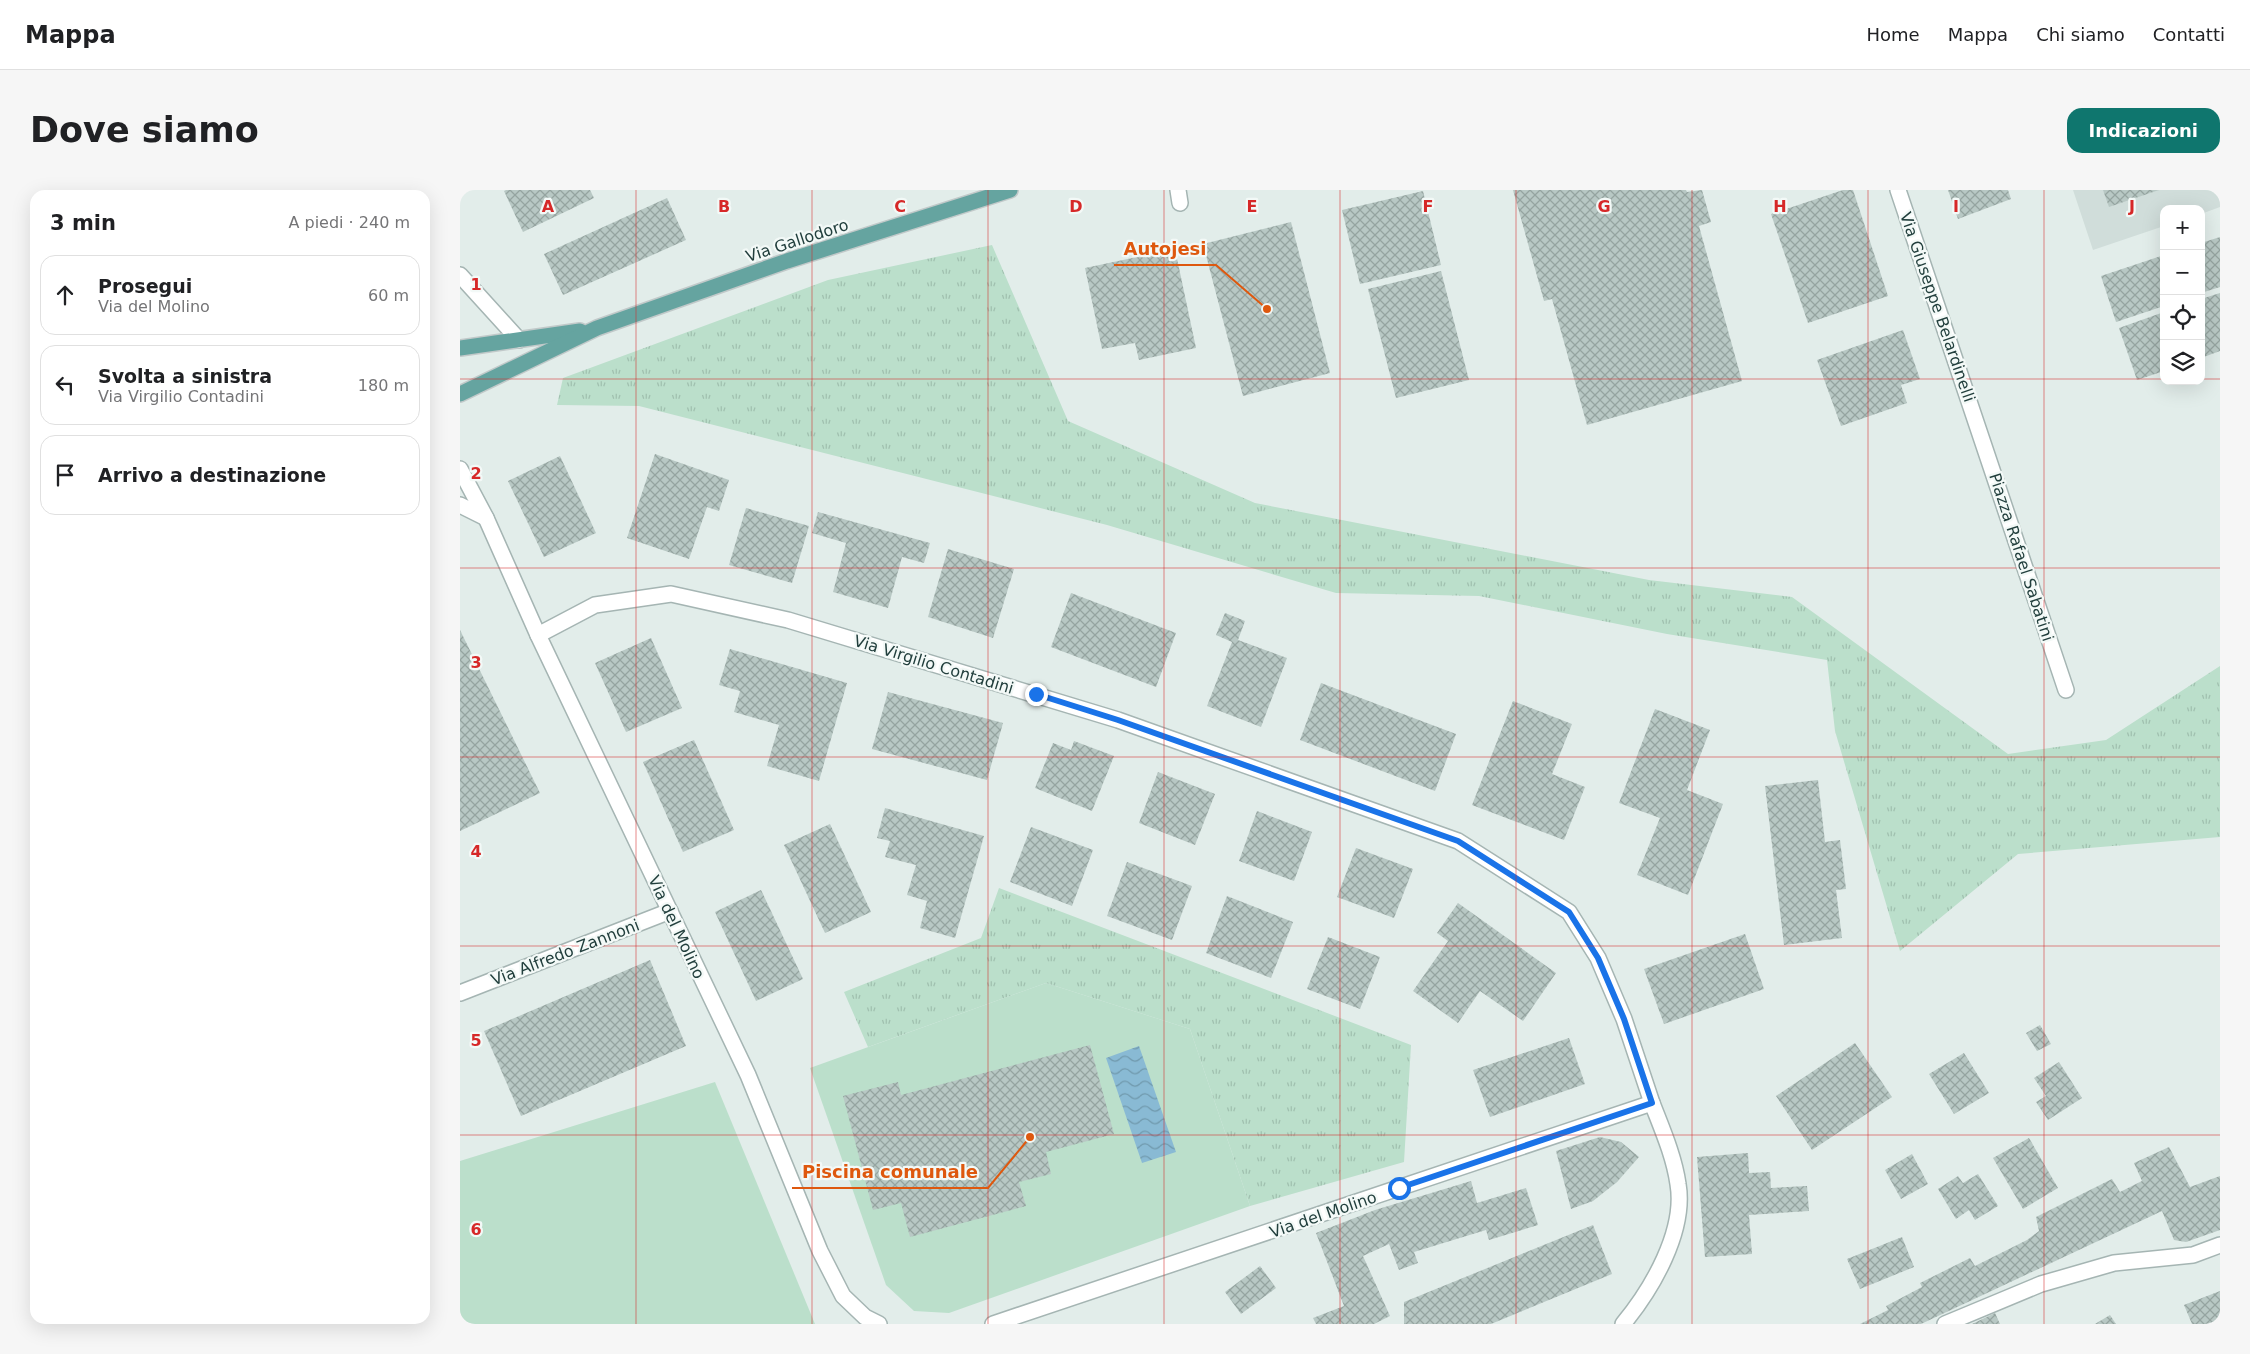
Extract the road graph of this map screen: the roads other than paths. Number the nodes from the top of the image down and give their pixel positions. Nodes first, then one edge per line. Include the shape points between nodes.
1 (1010, 190) edge
2 (1898, 190) edge
3 (460, 275) edge
4 (597, 328) junction
5 (519, 340) junction
6 (460, 348) edge
7 (460, 394) edge
8 (1978, 424) joint
9 (460, 469) edge
10 (460, 505) edge
11 (486, 518) junction
12 (538, 635) junction
13 (2066, 690) dead end
14 (670, 911) junction
15 (460, 993) edge
16 (1652, 1103) junction
17 (2220, 1245) edge
18 (879, 1324) edge
19 (993, 1324) edge
20 (1623, 1324) edge
21 (1945, 1324) edge

1 - 4 main road, Via Gallodoro via 787,261
2 - 8 street, Via Giuseppe Belardinelli
3 - 5 street
4 - 5 main road, Via Gallodoro
4 - 7 main road, Via Gallodoro
5 - 6 main road, Via Gallodoro
8 - 13 street, Piazza Rafael Sabatini
9 - 11 street, Via del Molino
10 - 11 street
11 - 12 street, Via del Molino
12 - 14 street, Via del Molino
12 - 16 street, Via Virgilio Contadini via 595,605 671,594 788,620 1082,708 1458,841 1569,912 1598,958 1624,1019
14 - 15 street, Via Alfredo Zannoni
14 - 18 street, Via del Molino via 748,1075 820,1252 843,1296 865,1318
16 - 19 street, Via del Molino
16 - 20 street via 1679,1185 1677,1220 1663,1264
17 - 21 street via 2193,1255 2114,1263 2041,1284

